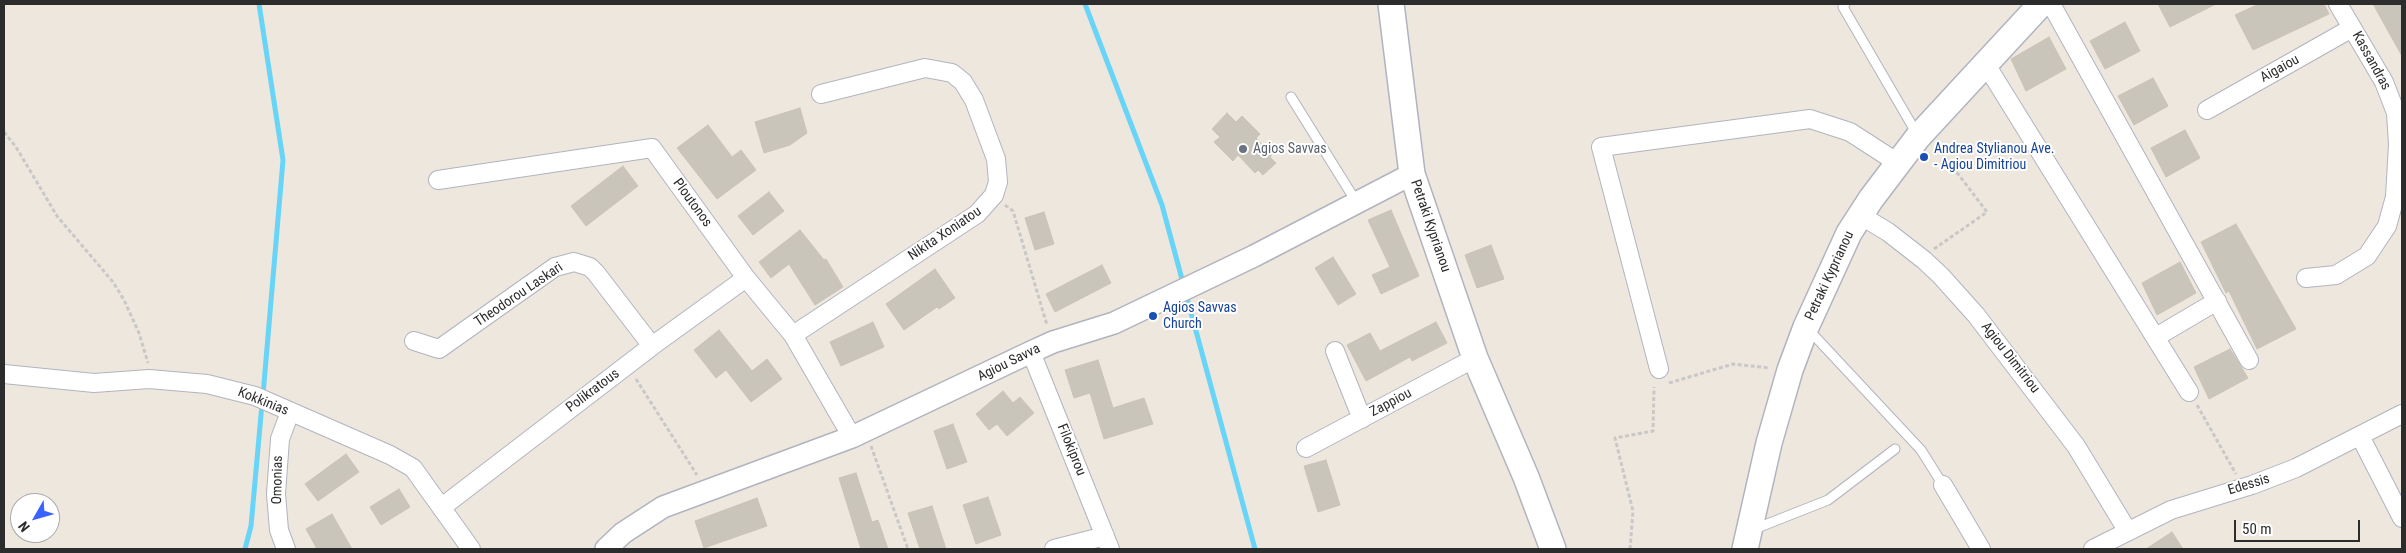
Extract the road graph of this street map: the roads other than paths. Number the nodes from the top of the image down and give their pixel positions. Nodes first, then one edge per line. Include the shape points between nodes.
1 (1391, 4) edge
2 (1846, 4) edge
3 (2041, 4) edge
4 (2051, 4) edge
5 (2338, 4) edge
6 (2352, 28) junction
7 (1985, 63) junction
8 (821, 94) dead end
9 (1291, 97) dead end
10 (2207, 110) dead end
11 (1921, 133) junction
12 (1898, 163) junction
13 (1412, 174) junction
14 (438, 180) dead end
15 (1358, 203) junction
16 (1860, 214) junction
17 (746, 278) junction
18 (2306, 278) dead end
19 (2217, 301) junction
20 (1806, 327) junction
21 (793, 335) junction
22 (2156, 337) junction
23 (414, 341) dead end
24 (652, 346) junction
25 (1335, 351) dead end
26 (1031, 352) junction
27 (1475, 358) junction
28 (2249, 360) dead end
29 (1660, 370) road end
30 (4, 374) edge
31 (2189, 392) road end
32 (284, 410) junction
33 (2402, 414) edge
34 (1362, 418) junction
35 (859, 434) junction
36 (2360, 436) junction
37 (1306, 448) dead end
38 (1895, 450) dead end
39 (1943, 486) joint
40 (442, 507) junction
41 (2402, 518) edge
42 (2127, 530) junction
43 (1748, 540) edge
44 (1107, 543) edge
45 (286, 549) edge
46 (470, 549) edge
47 (606, 549) edge
48 (1054, 549) edge
49 (1552, 549) edge
50 (1981, 549) edge
51 (2093, 549) edge

1 - 13 main road, Petraki Kyprianou
2 - 11 lane via 1843,7
3 - 7 main road, Petraki Kyprianou
4 - 19 street
5 - 6 street, Kassandras
6 - 10 street, Aigaiou
6 - 18 street, Kassandras via 2384,82 2396,112 2395,198 2387,226 2368,256 2336,275
7 - 11 main road, Petraki Kyprianou
7 - 22 street
8 - 21 street, Nikita Xoniatou via 925,68 952,73 970,93 996,159 998,182 994,195 977,214
9 - 15 lane
11 - 12 main road, Petraki Kyprianou
12 - 16 main road, Petraki Kyprianou
12 - 29 street via 1850,132 1810,119 1601,147
13 - 15 street, Agiou Savva
13 - 27 main road, Petraki Kyprianou
14 - 17 street, Ploutonos via 652,148
15 - 26 street, Agiou Savva via 1114,323
16 - 20 main road, Petraki Kyprianou via 1836,258
16 - 42 street, Agiou Dimitriou via 1921,258 1960,296 2048,407 2095,474
17 - 21 street, Ploutonos
17 - 24 street, Polikratous
19 - 22 street
19 - 28 street
20 - 39 lane via 1922,450
20 - 43 main road, Petraki Kyprianou via 1768,443
21 - 35 street, Ploutonos
22 - 31 street
23 - 24 street, Theodorou Laskari via 439,349 555,267 574,262 596,273
24 - 40 street, Polikratous
25 - 34 street
26 - 35 street, Agiou Savva
26 - 44 street, Filokiprou
27 - 34 street, Zappiou
27 - 49 main road, Petraki Kyprianou via 1526,477
30 - 32 street, Kokkinias via 94,382 149,379 207,384 255,396
32 - 40 street, Kokkinias via 401,460 422,478
32 - 45 street, Omonias via 276,494 279,530
33 - 36 street, Edessis
34 - 37 street, Zappiou
35 - 47 street, Agiou Savva via 797,460 663,507
36 - 41 street
36 - 42 street, Edessis via 2296,468 2178,508
38 - 43 lane via 1828,500
39 - 50 street
40 - 46 street, Kokkinias
42 - 51 street, Edessis
44 - 48 street

